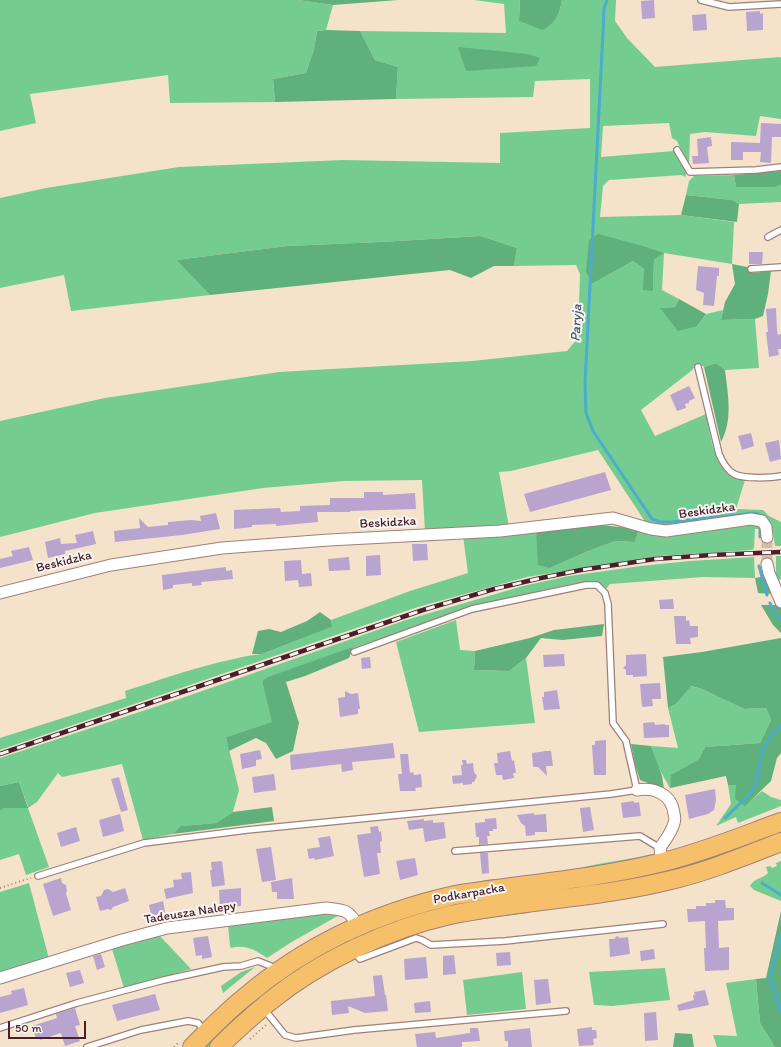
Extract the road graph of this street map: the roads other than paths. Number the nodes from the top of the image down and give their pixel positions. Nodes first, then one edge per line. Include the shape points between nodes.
1 (701, 0) edge
2 (781, 4) edge
3 (677, 150) dead end
4 (781, 167) edge
5 (781, 230) edge
6 (768, 236) dead end
7 (781, 267) edge
8 (752, 269) dead end
9 (698, 367) dead end
10 (781, 476) edge
11 (767, 537) tunnel mouth
12 (767, 564) tunnel mouth
13 (0, 593) edge
14 (781, 602) edge
15 (354, 652) dead end
16 (637, 790) junction
17 (781, 822) edge
18 (781, 842) edge
19 (455, 851) dead end
20 (661, 855) junction
21 (688, 856) junction
22 (744, 856) junction
23 (38, 876) road end
24 (656, 883) junction
25 (664, 924) dead end
26 (358, 926) junction
27 (326, 942) junction
28 (353, 950) junction
29 (280, 970) junction
30 (306, 975) junction
31 (0, 978) edge
32 (566, 1011) dead end
33 (267, 1013) junction
34 (0, 1028) edge
35 (207, 1032) junction
36 (182, 1046) edge
37 (87, 1047) edge
38 (219, 1047) edge

1 - 2 lane via 729,7
3 - 4 lane via 690,172
5 - 6 lane
7 - 8 lane
9 - 10 lane via 719,454 724,464 734,474 755,478
11 - 13 street, Beskidzka via 766,527 762,521 750,519 666,531 613,518 500,532 222,548 111,565
12 - 14 street
15 - 16 lane via 472,609 586,585 597,585 605,593 608,604 613,723 626,742
16 - 20 street via 646,788 657,791 671,802 675,821
16 - 23 lane via 246,830 144,843
17 - 21 highway, Podkarpacka
17 - 22 highway via 764,838 741,847 738,852
18 - 22 highway, Podkarpacka
19 - 20 lane via 640,836
20 - 21 highway, Podkarpacka
20 - 26 highway, Podkarpacka via 622,871 455,895 393,912
21 - 24 highway via 693,859 693,864 668,872
22 - 24 highway, Podkarpacka
24 - 28 highway, Podkarpacka via 450,915 396,932
25 - 28 lane via 505,941 431,945 416,938 360,959
26 - 27 highway, Podkarpacka
26 - 31 street, Tadeusza Nalepy via 344,910 326,908 167,928
27 - 29 highway, Podkarpacka
27 - 30 highway via 318,955 298,968 299,974
28 - 30 highway, Podkarpacka
29 - 34 lane via 258,961 241,966 223,967 77,1003
29 - 35 highway, Podkarpacka via 244,997
30 - 33 highway, Podkarpacka
32 - 33 lane via 354,1030 296,1038 285,1035
33 - 38 highway, Podkarpacka
35 - 36 highway, Podkarpacka
35 - 37 lane via 198,1023 188,1021 141,1030

